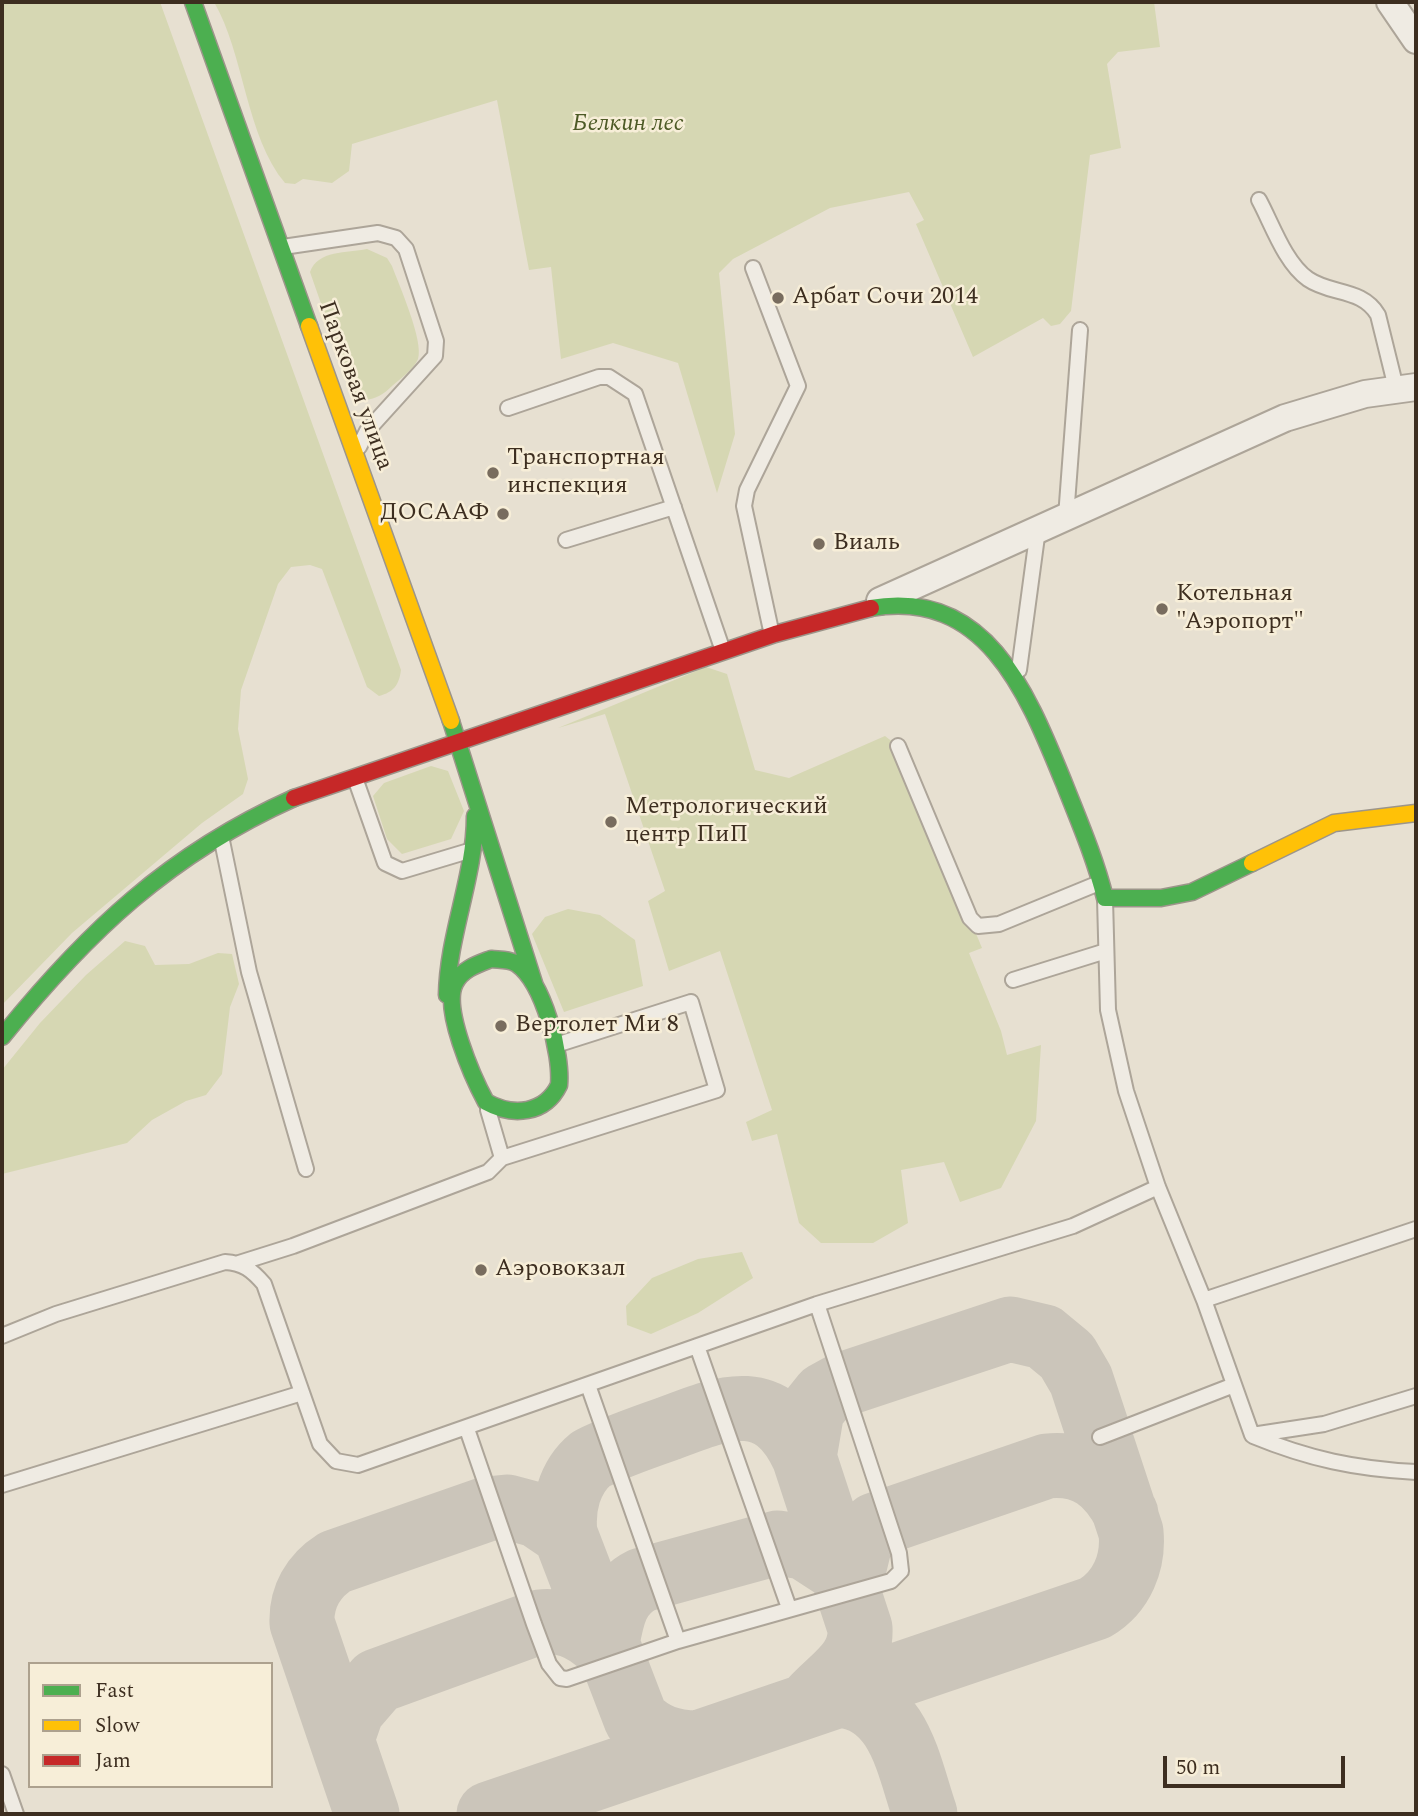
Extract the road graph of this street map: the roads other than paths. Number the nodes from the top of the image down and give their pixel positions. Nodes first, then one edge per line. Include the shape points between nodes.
1 (193, 2) edge
2 (1390, 2) edge
3 (1416, 40) edge
4 (1259, 200) dead end
5 (281, 248) junction
6 (753, 268) dead end
7 (1080, 330) dead end
8 (1406, 388) edge
9 (508, 408) dead end
10 (355, 458) junction
11 (674, 507) junction
12 (1066, 517) junction
13 (1038, 529) junction
14 (566, 540) dead end
15 (863, 609) junction
16 (773, 636) junction
17 (723, 653) junction
18 (1017, 682) junction
19 (458, 741) junction
20 (898, 746) dead end
21 (354, 776) junction
22 (472, 786) junction
23 (1416, 813) edge
24 (221, 834) junction
25 (474, 849) junction
26 (1103, 890) junction
27 (1106, 951) junction
28 (1013, 980) dead end
29 (535, 986) junction
30 (449, 1005) junction
31 (2, 1037) edge
32 (555, 1045) junction
33 (486, 1102) junction
34 (502, 1158) junction
35 (306, 1169) dead end
36 (1158, 1186) junction
37 (1416, 1229) edge
38 (239, 1263) junction
39 (1205, 1300) junction
40 (817, 1304) junction
41 (2, 1336) edge
42 (697, 1346) junction
43 (588, 1385) junction
44 (1234, 1385) junction
45 (302, 1393) junction
46 (1416, 1396) edge
47 (467, 1429) junction
48 (1252, 1435) junction
49 (1100, 1437) dead end
50 (1416, 1472) edge
51 (2, 1485) edge
52 (789, 1608) junction
53 (678, 1641) junction
54 (2, 1774) edge
55 (16, 1814) edge

1 - 5 street, Парковая улица
2 - 3 street
4 - 8 lane via 1305,277 1372,304
5 - 10 street, Парковая улица
5 - 10 lane via 378,233 396,238 406,249 436,341 435,356 367,430
6 - 16 lane via 798,386 747,490 744,506
7 - 12 lane
8 - 12 street via 1321,405 1285,418
9 - 11 lane via 609,377 635,394
10 - 19 street, Парковая улица
11 - 14 lane
11 - 17 lane
12 - 13 street
13 - 15 street
13 - 18 lane
15 - 16 street
15 - 18 street via 902,605 943,613 993,648
16 - 17 street
17 - 19 street
18 - 26 street via 1097,863
19 - 21 street
19 - 22 street, Парковая улица
20 - 26 lane via 978,926 999,925
21 - 24 street via 302,794
21 - 25 lane via 385,863 402,871
22 - 25 street
22 - 29 street
23 - 26 street via 1334,823 1192,892 1161,898
24 - 31 street via 186,856 119,911 38,991
24 - 35 lane via 249,972
25 - 30 street via 451,960
26 - 27 lane
27 - 28 lane
27 - 36 lane via 1111,1029
29 - 30 street via 518,964 491,959 462,973
29 - 32 street
30 - 33 street
32 - 33 street via 560,1067 552,1098 528,1111 509,1114
32 - 34 lane via 691,1002 717,1090
33 - 34 lane
34 - 38 lane via 482,1174
36 - 39 lane
36 - 40 lane via 1073,1226
37 - 39 lane
38 - 41 lane via 225,1262 55,1314
38 - 45 lane via 264,1284
39 - 44 lane
40 - 42 lane
40 - 52 lane via 889,1518 901,1571 891,1581
42 - 43 lane
42 - 52 lane
43 - 47 lane
43 - 53 lane
44 - 48 lane
44 - 49 lane
45 - 47 lane via 320,1444 326,1454 345,1465 374,1462
45 - 51 lane
46 - 48 lane via 1324,1424
47 - 53 lane via 554,1672 567,1679
48 - 50 lane via 1297,1454 1363,1469
52 - 53 lane
54 - 55 lane

